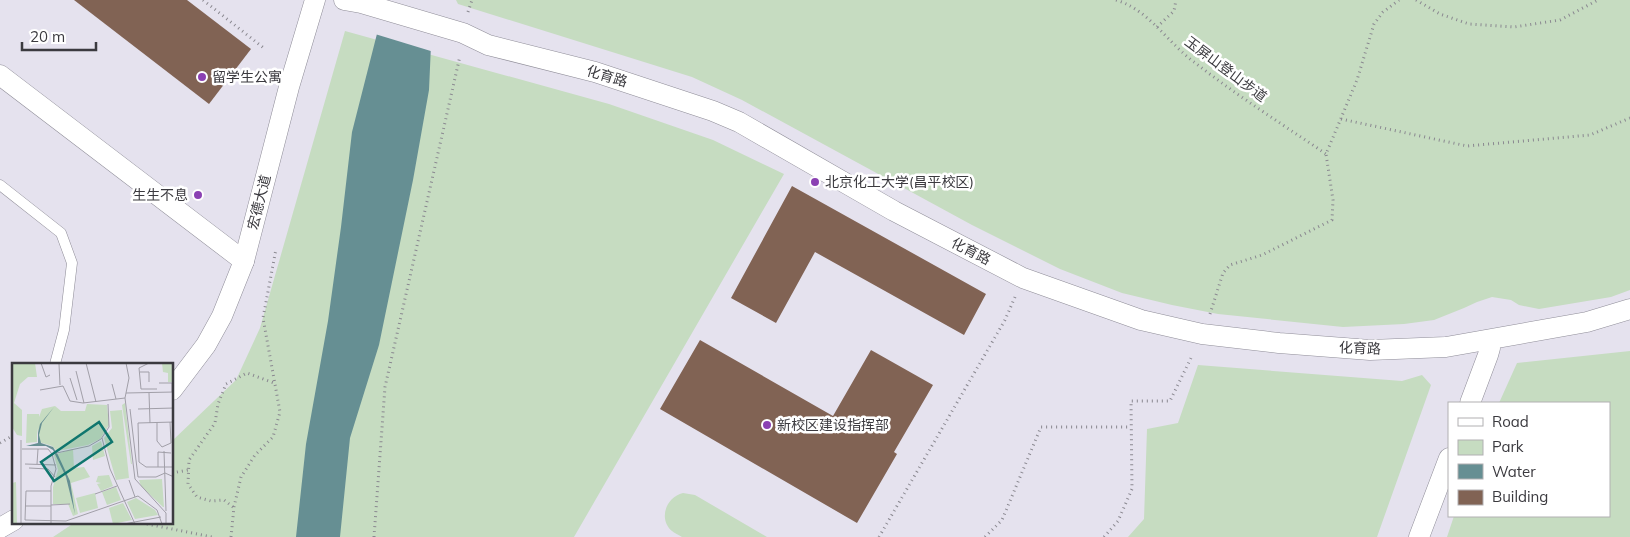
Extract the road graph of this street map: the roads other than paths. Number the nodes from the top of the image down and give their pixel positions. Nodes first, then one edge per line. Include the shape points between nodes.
1 (315, 0) edge
2 (353, 2) edge
3 (0, 75) edge
4 (0, 185) edge
5 (244, 261) junction
6 (1630, 309) edge
7 (1489, 340) junction
8 (56, 363) edge
9 (174, 387) edge
10 (1470, 402) edge
11 (1448, 461) edge
12 (12, 521) edge
13 (0, 528) edge
14 (1419, 537) edge

1 - 5 street, 宏德大道
2 - 7 street, 化育路 via 462,34 488,45 595,72 713,111 739,122 894,211 1023,278 1141,320 1202,334 1370,350 1446,347
3 - 5 street
4 - 8 lane via 61,233 72,263 64,330
5 - 9 street, 宏德大道 via 222,316 206,345
6 - 7 street, 化育路 via 1587,322
7 - 10 street via 1488,355
11 - 14 street
12 - 13 street

